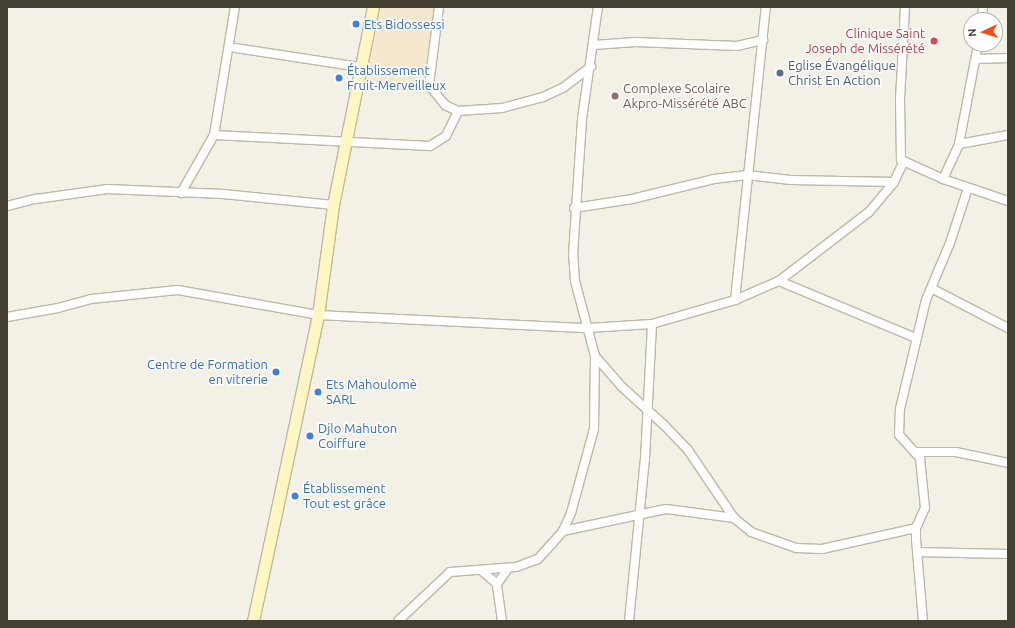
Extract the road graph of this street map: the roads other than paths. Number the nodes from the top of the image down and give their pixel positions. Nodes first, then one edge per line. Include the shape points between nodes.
1 (235, 7) edge
2 (374, 7) edge
3 (439, 7) edge
4 (598, 7) edge
5 (766, 7) edge
6 (905, 7) edge
7 (763, 40) junction
8 (593, 45) junction
9 (229, 47) junction
10 (977, 52) edge
11 (1008, 58) edge
12 (976, 59) junction
13 (360, 67) junction
14 (591, 67) junction
15 (458, 111) junction
16 (214, 135) junction
17 (1008, 135) edge
18 (346, 141) junction
19 (959, 144) junction
20 (903, 163) junction
21 (747, 175) junction
22 (944, 179) junction
23 (894, 182) junction
24 (968, 188) junction
25 (181, 193) junction
26 (1008, 202) edge
27 (333, 205) junction
28 (7, 206) edge
29 (574, 208) junction
30 (779, 281) junction
31 (931, 288) junction
32 (735, 300) junction
33 (318, 315) junction
34 (7, 317) edge
35 (652, 324) junction
36 (588, 328) junction
37 (1008, 328) edge
38 (916, 338) junction
39 (595, 356) junction
40 (647, 408) junction
41 (916, 452) junction
42 (1008, 463) edge
43 (641, 514) junction
44 (734, 518) junction
45 (916, 528) junction
46 (564, 531) junction
47 (917, 552) junction
48 (1008, 554) edge
49 (508, 568) junction
50 (481, 570) junction
51 (497, 584) junction
52 (253, 621) edge
53 (398, 621) edge
54 (502, 621) edge
55 (629, 621) edge
56 (923, 621) edge

1 - 9 street
2 - 13 main road
3 - 15 street via 429,84 445,105
4 - 8 street
5 - 7 street
6 - 20 street via 899,154
7 - 8 street via 737,46 636,42
7 - 21 street
8 - 14 street
9 - 13 street
9 - 16 street
10 - 12 street
11 - 12 street
12 - 19 street
13 - 18 main road
14 - 15 street via 564,87 543,97 502,108
14 - 29 street via 582,119
15 - 18 street via 446,136 430,146
16 - 18 street
16 - 25 street
17 - 19 street
18 - 27 main road
19 - 22 street
20 - 22 street
20 - 23 street
21 - 23 street via 798,180
21 - 29 street via 714,179 632,199
21 - 32 street
22 - 24 street
23 - 30 street via 870,212
24 - 26 street
24 - 31 street via 950,243
25 - 27 street via 223,194
25 - 28 street via 108,189
27 - 33 main road
29 - 36 street via 575,281
30 - 32 street
30 - 38 street
31 - 37 street
31 - 38 street
32 - 35 street
33 - 34 street via 178,290 91,299
33 - 36 street
33 - 52 main road
35 - 36 street
35 - 40 street
36 - 39 street
38 - 41 street via 900,409 899,431 901,438
39 - 40 street via 620,386
39 - 46 street via 594,429 589,454
40 - 43 street
40 - 44 street via 688,450
41 - 42 street via 956,452
41 - 45 street via 920,458 925,508
43 - 44 street via 680,509
43 - 46 street
43 - 55 street
44 - 45 street via 751,532 796,548 822,549
45 - 47 street
46 - 49 street via 538,559
47 - 48 street
47 - 56 street
49 - 50 street
49 - 51 street
50 - 51 street
50 - 53 street via 458,571 444,575
51 - 54 street

